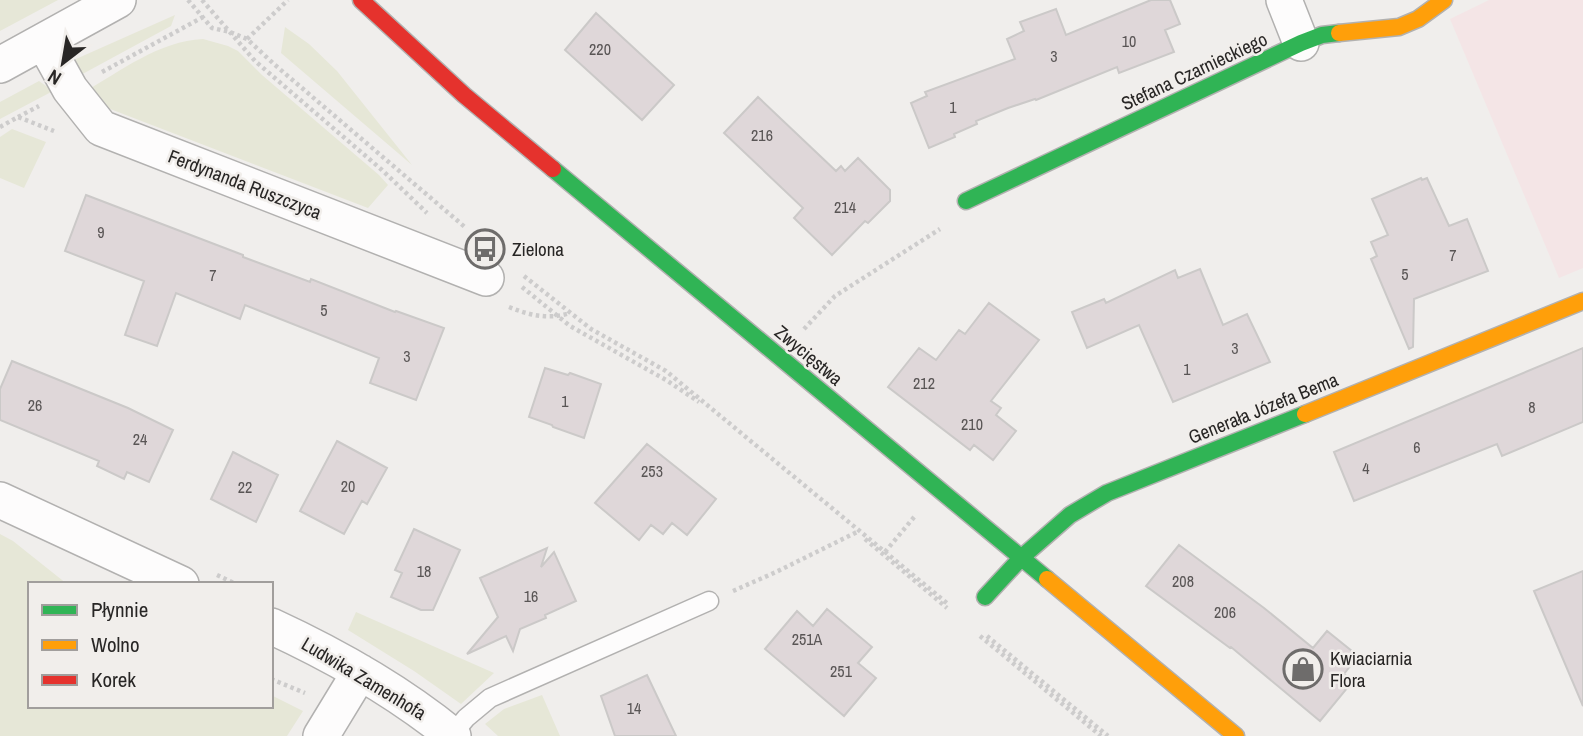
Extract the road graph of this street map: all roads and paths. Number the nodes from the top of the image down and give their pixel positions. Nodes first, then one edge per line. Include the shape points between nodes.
1 (118, 0) edge
2 (202, 0) edge
3 (288, 0) edge
4 (361, 0) edge
5 (1284, 0) edge
6 (1444, 0) edge
7 (203, 17) dead end
8 (247, 39) dead end
9 (44, 42) junction
10 (1301, 43) junction
11 (0, 65) edge
12 (69, 89) junction
13 (18, 117) dead end
14 (966, 201) joint
15 (431, 216) dead end
16 (486, 278) dead end
17 (521, 287) dead end
18 (1583, 301) edge
19 (797, 336) dead end
20 (0, 500) edge
21 (858, 532) junction
22 (1022, 557) junction
23 (177, 582) edge
24 (985, 597) dead end
25 (709, 601) joint
26 (952, 612) dead end
27 (273, 626) edge
28 (973, 630) dead end
29 (360, 672) junction
30 (452, 735) edge
31 (321, 736) edge
32 (1101, 736) edge
33 (1236, 736) edge

1 - 9 street
2 - 15 path via 260,66
3 - 8 path
4 - 22 street, Zwycięstwa via 464,95
5 - 10 street
6 - 10 street, Stefana Czarnieckiego via 1398,27 1322,35
7 - 12 path
9 - 11 street
9 - 12 street, Ferdynanda Ruszczyca
10 - 14 street, Stefana Czarnieckiego
12 - 13 path
12 - 16 street, Ferdynanda Ruszczyca via 101,128
14 - 19 path via 954,220 835,296
17 - 21 path via 570,326 693,397
18 - 22 street, Generała Józefa Bema via 1107,493 1070,516
20 - 23 street
21 - 25 path
21 - 26 path
22 - 24 street, Generała Józefa Bema
22 - 33 street, Zwycięstwa
25 - 30 lane via 490,698
27 - 29 street, Ludwika Zamenhofa
28 - 32 path
29 - 30 street, Ludwika Zamenhofa via 403,697
29 - 31 street

